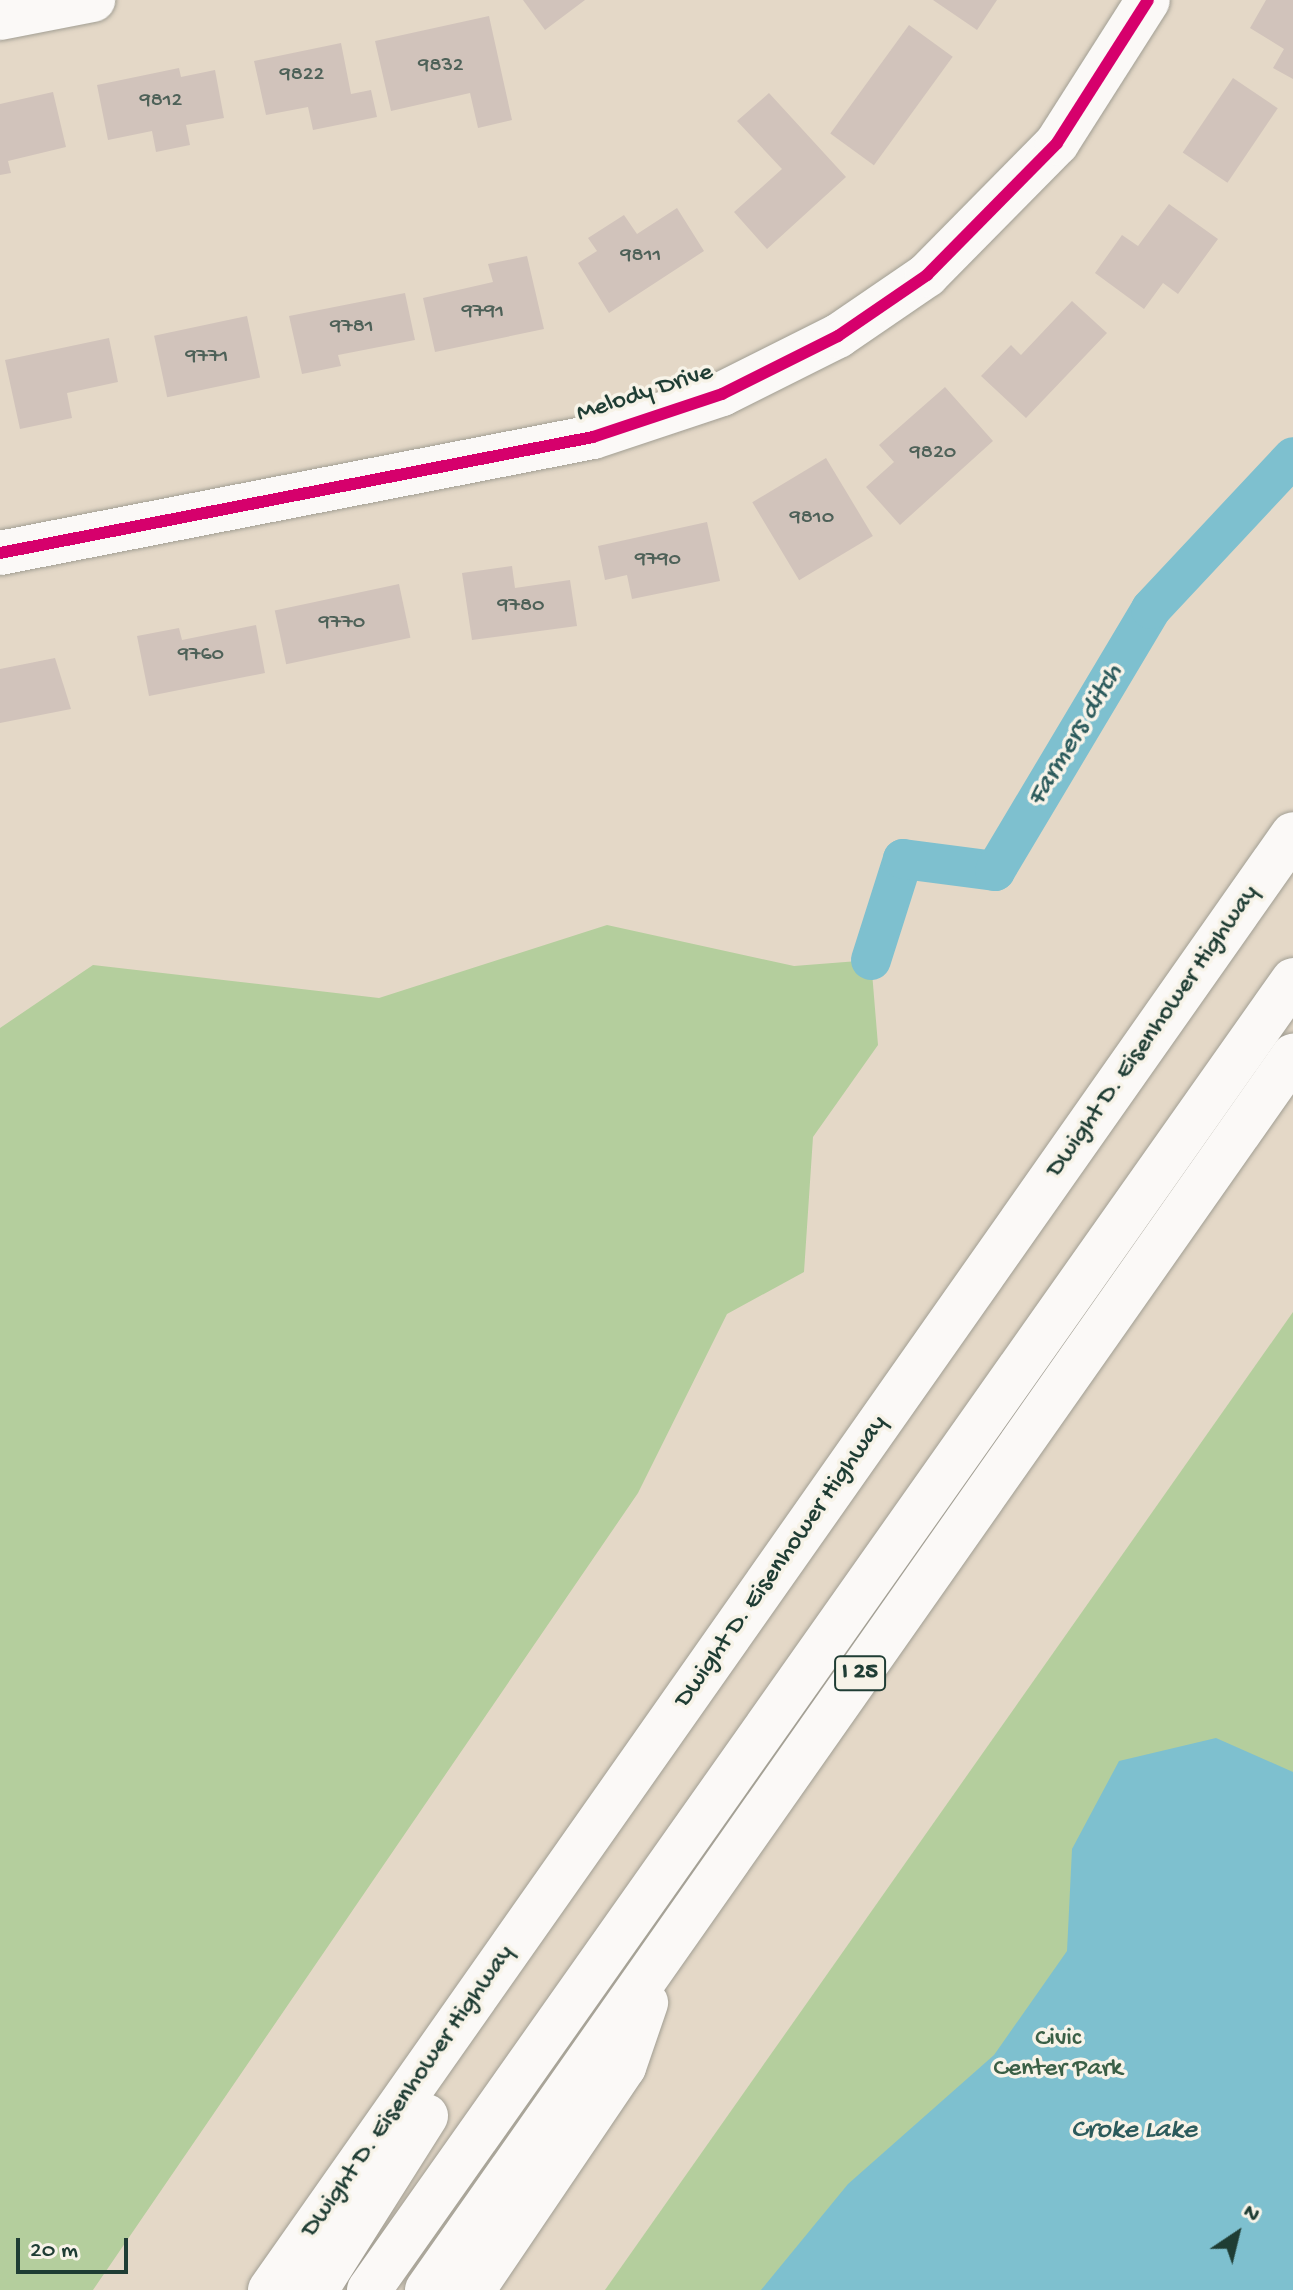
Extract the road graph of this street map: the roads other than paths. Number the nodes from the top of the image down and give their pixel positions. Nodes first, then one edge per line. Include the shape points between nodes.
1 (93, 0) edge
2 (1148, 0) edge
3 (0, 18) edge
4 (0, 553) edge
5 (1293, 834) edge
6 (1293, 980) edge
7 (1293, 1056) edge
8 (602, 1818) junction
9 (661, 1958) junction
10 (270, 2290) edge
11 (316, 2290) edge
12 (369, 2290) edge
13 (427, 2290) edge
14 (473, 2290) edge

1 - 3 main road
2 - 4 main road, Melody Drive via 1057,143 927,275 838,336 722,394 593,437
5 - 8 main road, Dwight D. Eisenhower Highway
6 - 12 main road
7 - 9 main road, I 25
8 - 10 main road, Dwight D. Eisenhower Highway
8 - 11 main road
9 - 13 main road, I 25
9 - 14 main road via 624,2067

